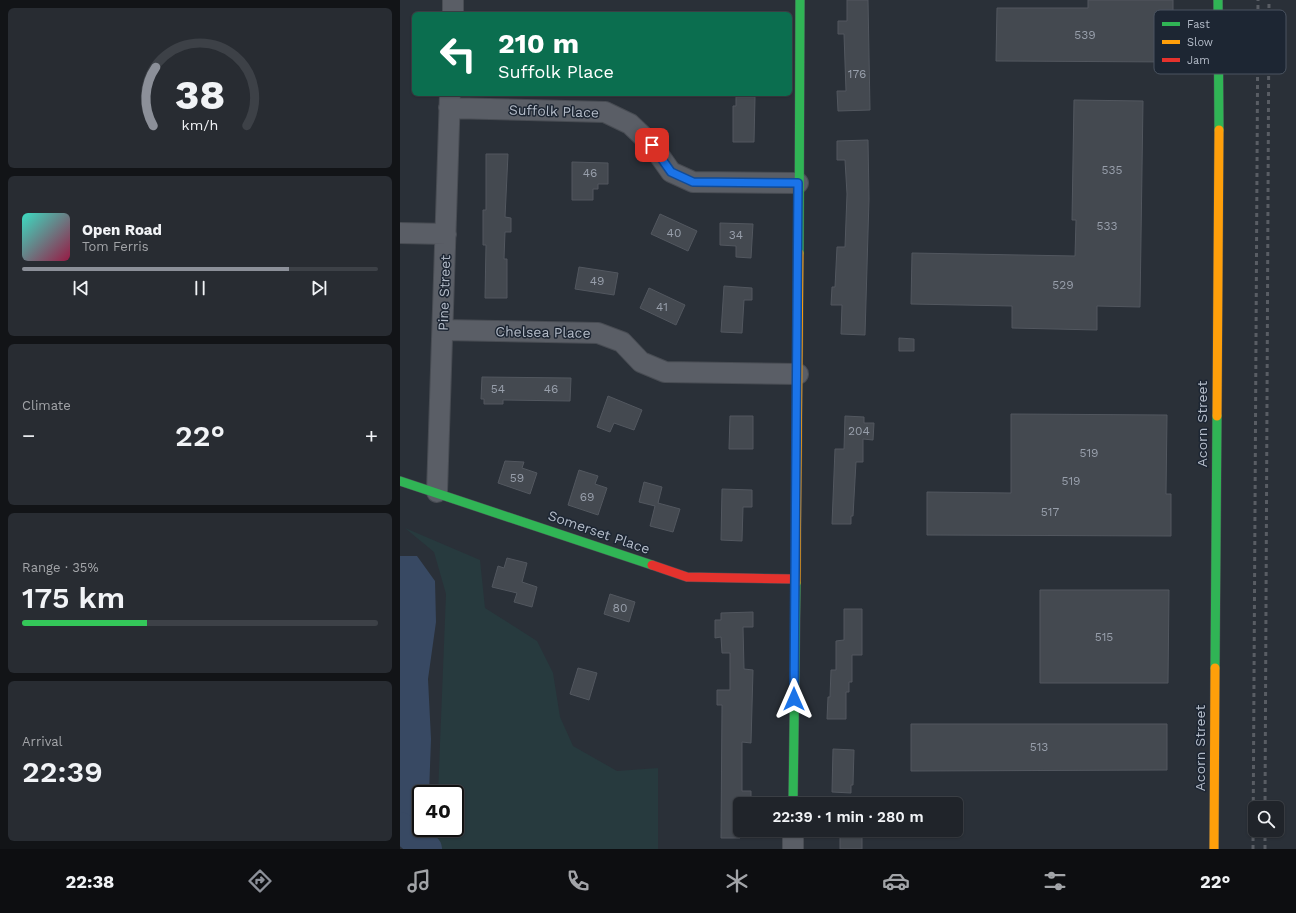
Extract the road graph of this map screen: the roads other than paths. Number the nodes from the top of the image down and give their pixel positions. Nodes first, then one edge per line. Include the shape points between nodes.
1 (453, 0) edge
2 (800, 0) edge
3 (1218, 0) edge
4 (1218, 10) edge
5 (452, 12) edge
6 (1219, 74) edge
7 (450, 101) edge
8 (798, 183) junction
9 (400, 233) edge
10 (446, 234) junction
11 (443, 330) junction
12 (798, 374) junction
13 (400, 481) edge
14 (437, 492) junction
15 (794, 579) junction
16 (793, 797) edge
17 (793, 837) edge
18 (793, 849) edge
19 (1214, 849) edge

1 - 5 street
2 - 8 street
3 - 4 street, Acorn Street
6 - 19 street, Acorn Street
7 - 8 street, Suffolk Place via 605,112 630,124 652,145 671,172 693,182
7 - 10 street, Pine Street
8 - 12 street
9 - 10 street
10 - 11 street, Pine Street
11 - 12 street, Chelsea Place via 598,333 622,342 641,362 665,372
11 - 14 street, Pine Street
12 - 15 street
13 - 14 street, Somerset Place
14 - 15 street, Somerset Place via 688,577
15 - 16 street
17 - 18 street

